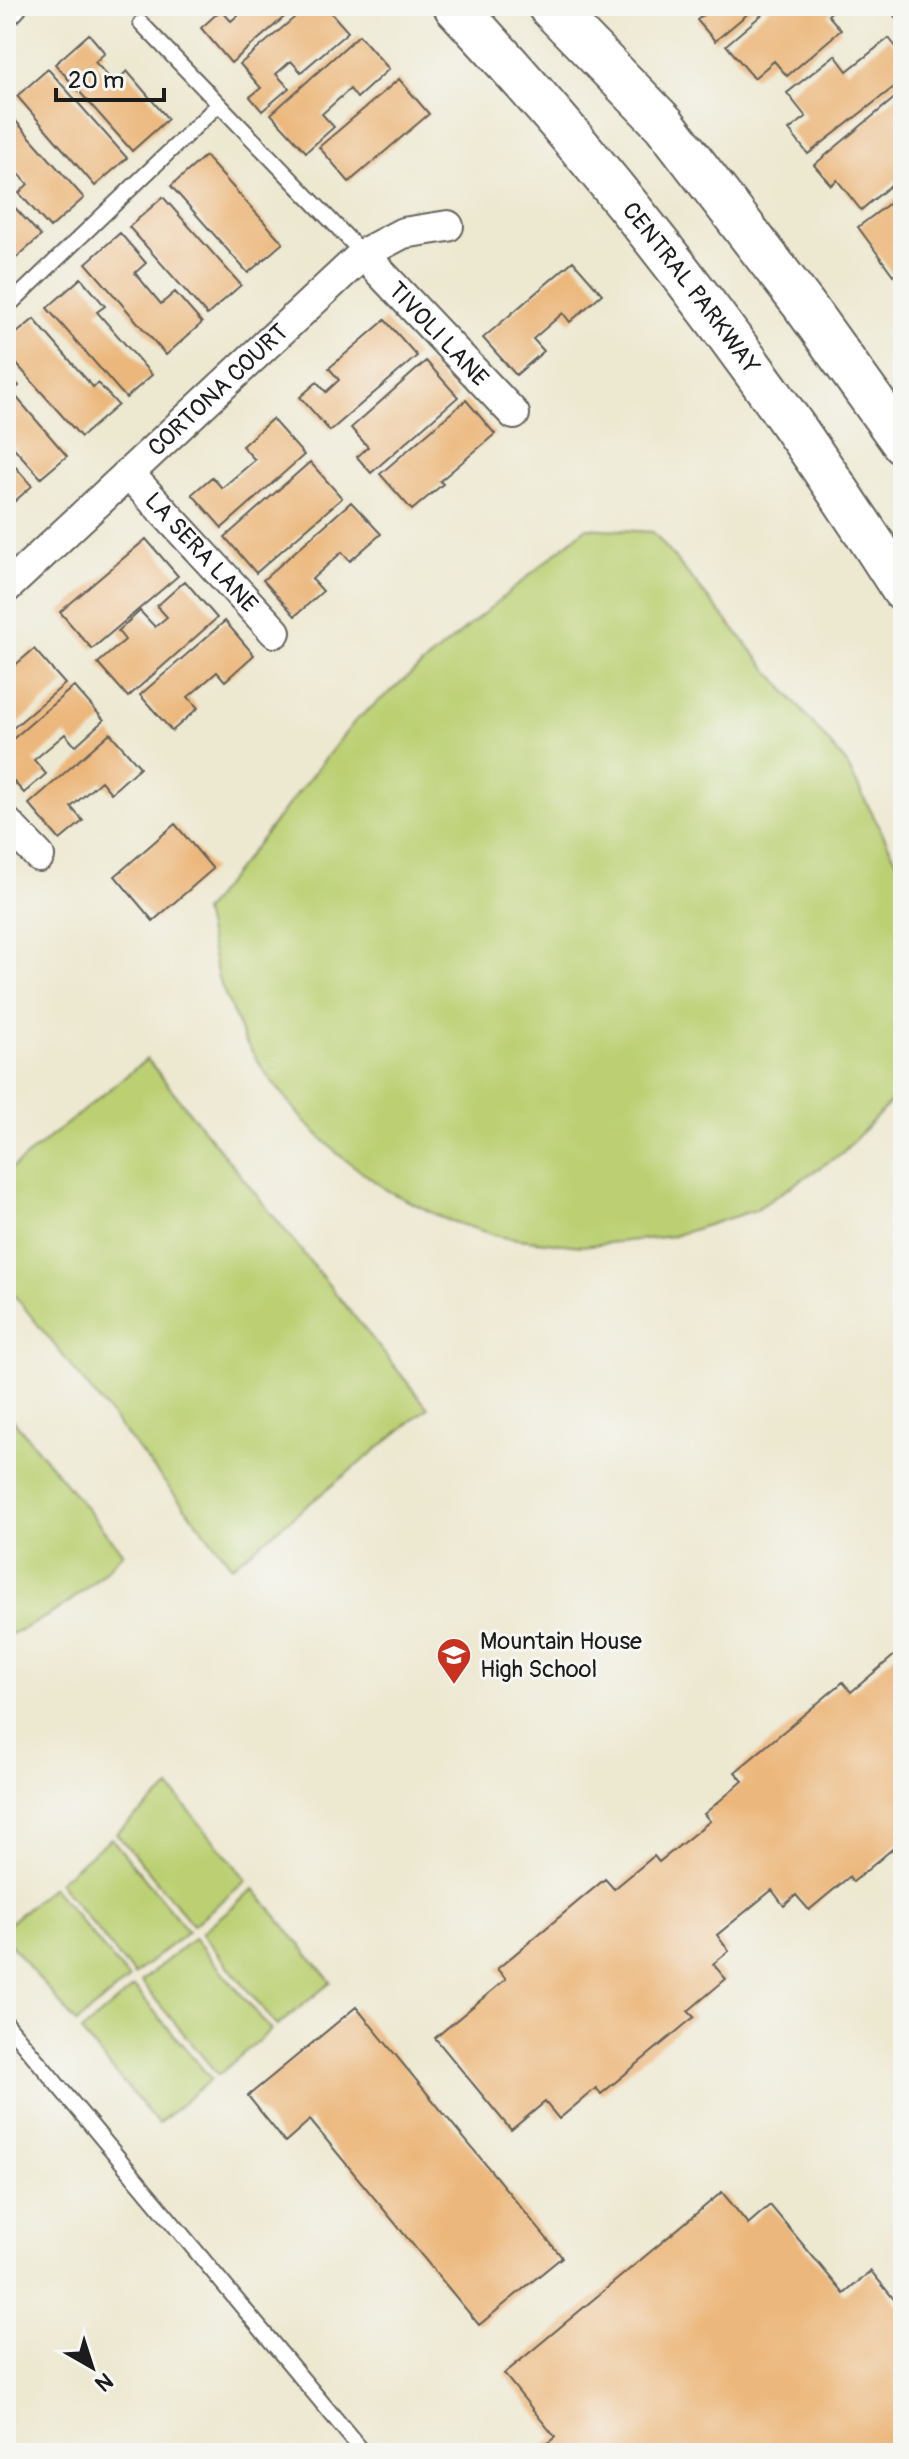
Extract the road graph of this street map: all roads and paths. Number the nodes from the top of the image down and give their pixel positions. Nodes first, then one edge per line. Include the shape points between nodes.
1 (11, 6) edge
2 (455, 6) edge
3 (549, 6) edge
4 (897, 6) edge
5 (6, 11) edge
6 (903, 14) edge
7 (141, 23) dead end
8 (219, 104) junction
9 (448, 226) dead end
10 (363, 254) junction
11 (6, 308) edge
12 (514, 414) dead end
13 (903, 443) edge
14 (128, 473) junction
15 (6, 588) edge
16 (903, 590) edge
17 (275, 632) dead end
18 (6, 822) edge
19 (39, 856) dead end
20 (6, 2023) edge
21 (364, 2453) edge

1 - 5 street
2 - 16 main road, CENTRAL PARKWAY via 684,277 784,412
3 - 13 main road via 664,124
4 - 6 lane
7 - 8 lane
8 - 10 lane
8 - 11 lane
9 - 10 street, CORTONA COURT via 403,233
10 - 12 street, TIVOLI LANE
10 - 14 street, CORTONA COURT
14 - 15 street, CORTONA COURT
14 - 17 street, LA SERA LANE
18 - 19 street
20 - 21 lane

